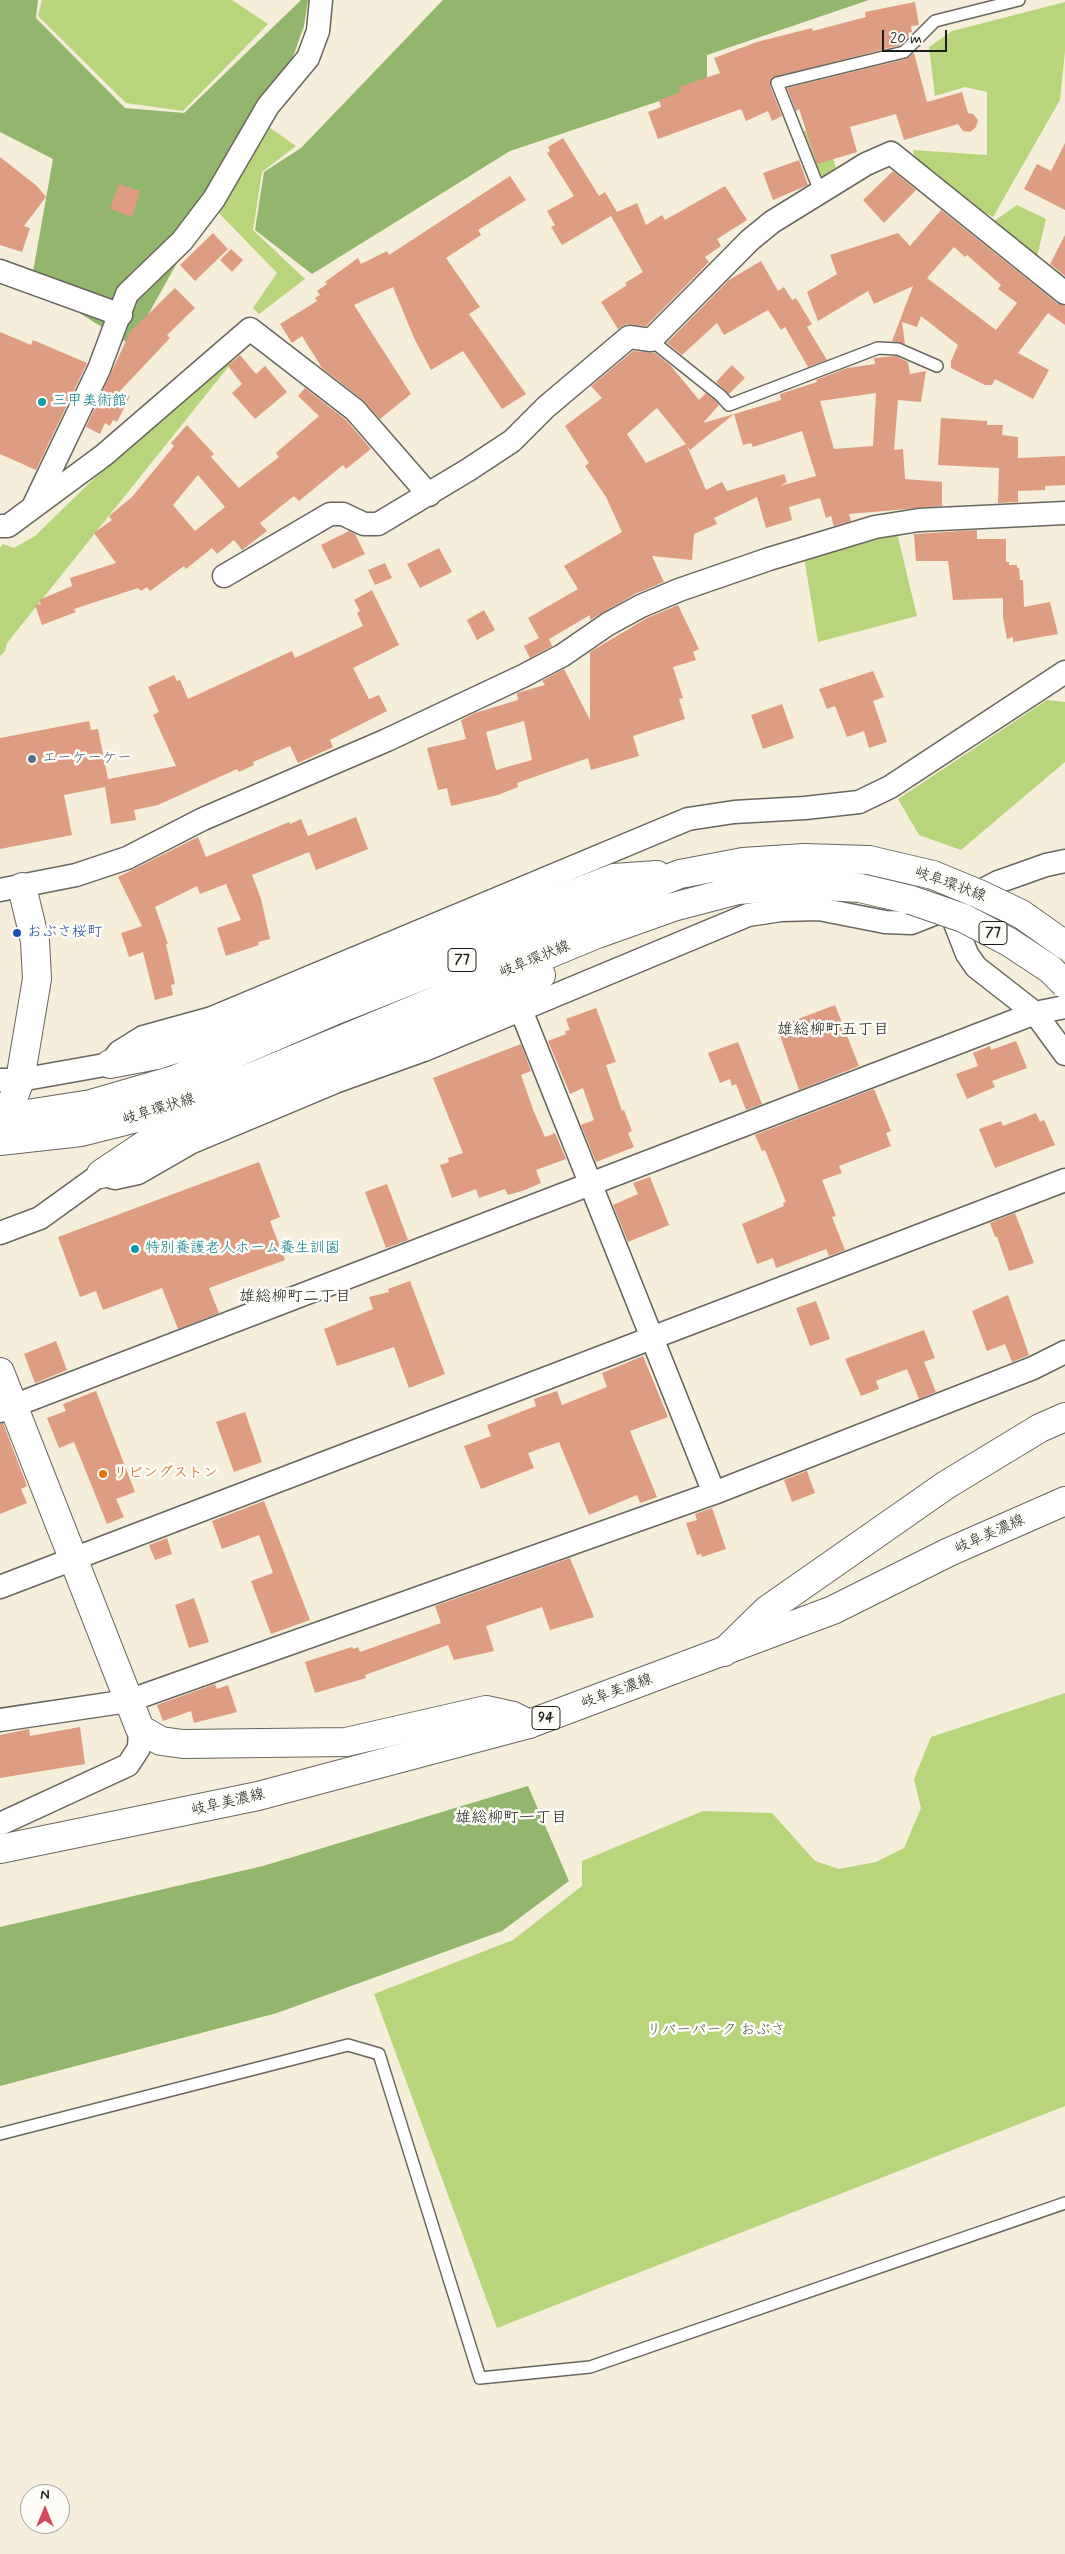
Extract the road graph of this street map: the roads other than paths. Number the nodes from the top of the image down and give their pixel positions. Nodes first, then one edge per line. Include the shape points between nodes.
1 (321, 0) edge
2 (1019, 0) edge
3 (821, 194) junction
4 (0, 271) edge
5 (1065, 293) edge
6 (121, 315) junction
7 (651, 340) junction
8 (938, 366) dead end
9 (429, 495) junction
10 (32, 507) junction
11 (1065, 513) edge
12 (0, 526) edge
13 (224, 576) dead end
14 (1065, 672) edge
15 (1065, 861) edge
16 (680, 874) junction
17 (11, 889) edge
18 (673, 907) junction
19 (949, 908) junction
20 (1065, 945) edge
21 (1065, 984) edge
22 (1065, 1007) edge
23 (522, 1010) junction
24 (1035, 1013) junction
25 (1065, 1054) edge
26 (110, 1064) junction
27 (8, 1094) edge
28 (0, 1141) edge
29 (101, 1174) junction
30 (1065, 1180) edge
31 (592, 1185) junction
32 (0, 1233) edge
33 (653, 1339) junction
34 (1065, 1352) edge
35 (0, 1372) edge
36 (6, 1409) edge
37 (1065, 1417) edge
38 (714, 1493) junction
39 (1065, 1501) edge
40 (73, 1560) junction
41 (0, 1588) edge
42 (724, 1652) junction
43 (128, 1701) junction
44 (0, 1720) edge
45 (529, 1724) junction
46 (140, 1729) junction
47 (0, 1824) edge
48 (0, 1849) edge
49 (0, 2134) edge
50 (1065, 2203) edge

1 - 6 street via 318,31 308,58 268,106 214,199 182,241 127,294
2 - 3 lane via 935,21 904,52 777,83
3 - 5 street via 866,164 891,153
3 - 7 street via 772,222 750,240
4 - 6 street
6 - 10 street
7 - 8 lane via 729,405 878,348 898,348
7 - 9 street via 629,336 512,441
9 - 10 street via 355,410 250,329 104,455
9 - 13 street via 378,524 364,524 343,514 330,514
10 - 12 street via 8,526
11 - 17 street via 919,520 875,527 679,590 632,610 523,676 387,740 203,819 127,858 76,875
14 - 26 street via 890,787 859,802 688,819 212,1018 143,1037 120,1052
15 - 19 street via 998,882
16 - 20 main road, 岐阜環状線 / 77, bridge via 743,862 804,858 869,860 933,875 979,894 1021,914
16 - 26 main road, 77 via 614,878 473,932 250,1025 157,1055
16 - 27 main road, 岐阜環状線 / 77 via 336,1010 174,1080 92,1104 14,1116
17 - 27 main road via 35,941 37,980
18 - 21 main road, 岐阜環状線 / 77, bridge via 738,890 806,885 860,888 911,900 963,918 1009,942 1050,969
18 - 28 main road, 岐阜環状線 / 77 via 597,934 177,1108 81,1132
18 - 29 main road, 77 via 499,996 178,1127
19 - 23 street via 911,923 885,922 819,909 748,915
19 - 24 street via 967,954 976,967
22 - 24 street
23 - 29 street via 335,1082 192,1142 138,1173 115,1178
23 - 31 street
24 - 25 street
24 - 31 street
26 - 27 street
29 - 32 street via 40,1218
30 - 33 street
31 - 33 street
31 - 36 street
33 - 38 street
33 - 40 street
34 - 38 street via 1033,1368
35 - 36 main road
36 - 40 main road
37 - 42 main road via 1040,1428 946,1485 767,1610
38 - 43 street
39 - 42 main road, 岐阜美濃線 / 94 via 949,1552 833,1610
40 - 41 street
40 - 43 main road
42 - 45 main road, 岐阜美濃線 / 94
43 - 44 street
43 - 46 main road
45 - 46 main road via 513,1716 486,1710 346,1742 183,1744 161,1741
45 - 48 main road, 岐阜美濃線 / 94 via 258,1796
46 - 47 street via 138,1748 128,1765
49 - 50 lane via 348,2045 379,2054 480,2378 590,2367

